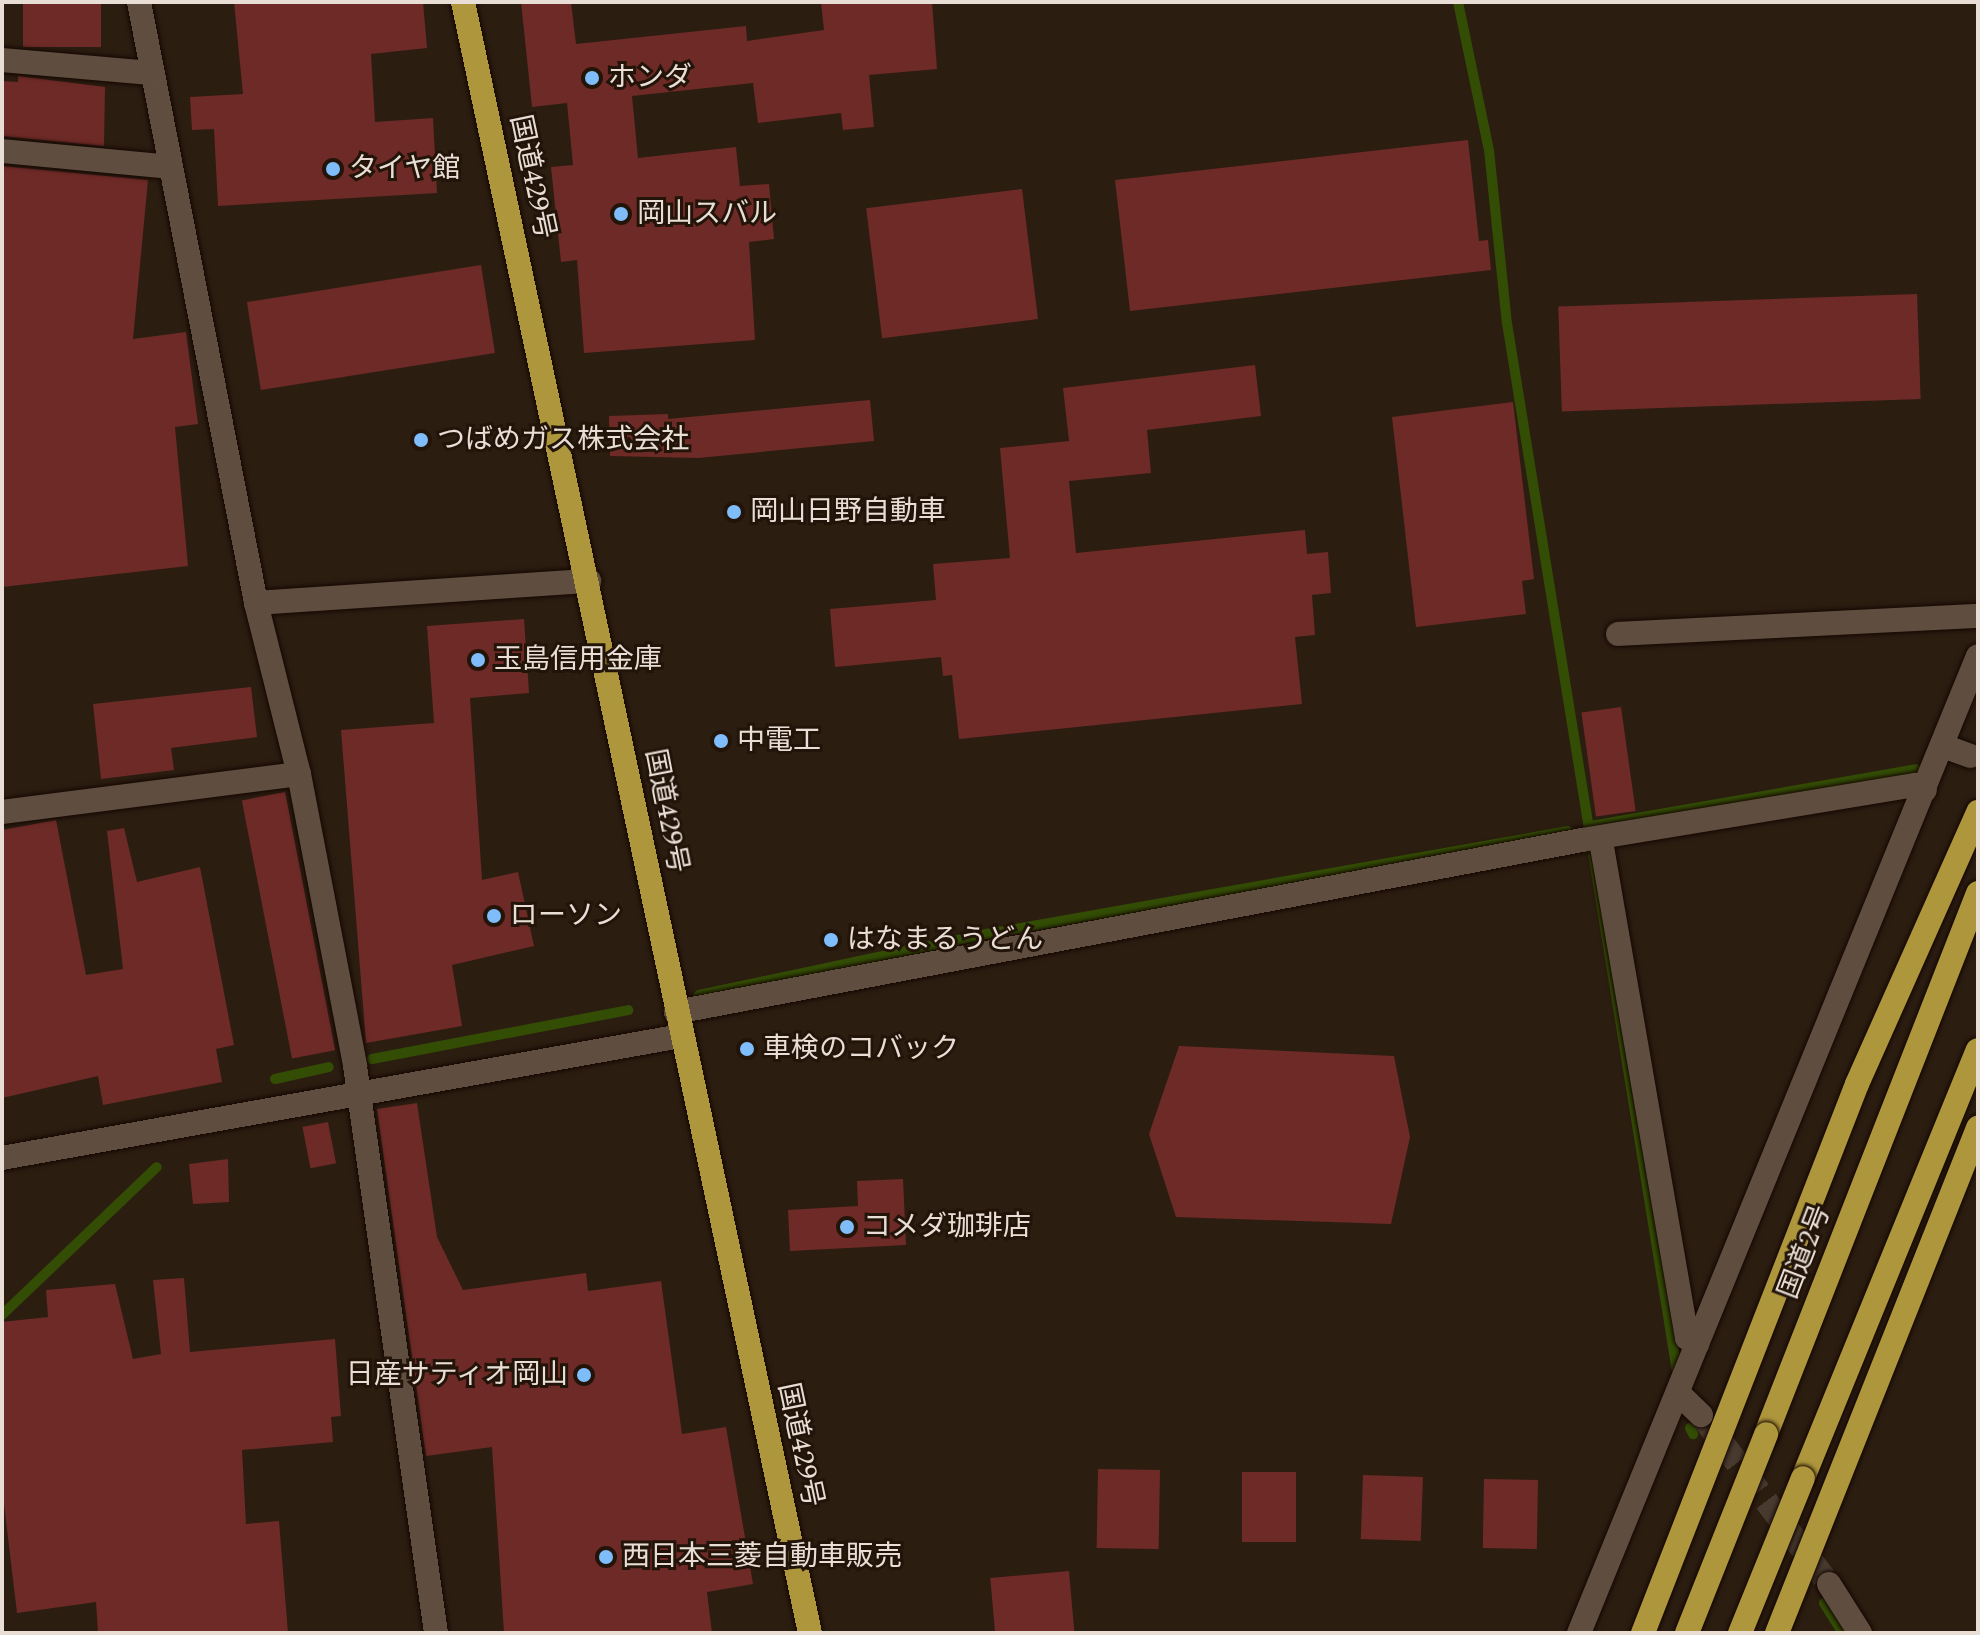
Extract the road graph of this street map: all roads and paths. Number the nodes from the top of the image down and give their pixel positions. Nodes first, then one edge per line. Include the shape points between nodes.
1 (139, 2) edge
2 (463, 2) edge
3 (2, 60) edge
4 (150, 73) junction
5 (2, 151) edge
6 (170, 167) junction
7 (589, 581) junction
8 (256, 603) junction
9 (1978, 616) edge
10 (1618, 634) dead end
11 (1978, 656) edge
12 (1943, 746) junction
13 (1970, 756) dead end
14 (299, 774) junction
15 (1925, 790) junction
16 (2, 812) edge
17 (1978, 812) edge
18 (1593, 841) junction
19 (1978, 893) edge
20 (678, 1024) junction
21 (1978, 1050) edge
22 (359, 1098) junction
23 (1978, 1128) edge
24 (2, 1158) edge
25 (1697, 1344) junction
26 (1678, 1393) junction
27 (1701, 1415) tunnel mouth
28 (1829, 1584) tunnel mouth
29 (436, 1633) edge
30 (810, 1633) edge
31 (1579, 1633) edge
32 (1643, 1633) edge
33 (1687, 1633) edge
34 (1740, 1633) edge
35 (1777, 1633) edge
36 (1860, 1633) edge

1 - 4 street
2 - 7 highway, 国道429号
3 - 4 street
4 - 6 street
5 - 6 street
6 - 8 street
7 - 8 street
7 - 20 highway, 国道429号
8 - 14 street
9 - 10 street
11 - 12 street
12 - 13 street
12 - 15 street
14 - 16 street
14 - 22 street
15 - 18 street via 1915,785
15 - 25 street
17 - 32 highway via 1857,1084
18 - 20 street
18 - 25 street via 1687,1338
19 - 33 highway, 国道2号, bridge
20 - 22 street
20 - 30 highway, 国道429号
21 - 34 highway, bridge
22 - 24 street
22 - 29 street
23 - 35 highway
25 - 26 street
26 - 27 street
26 - 31 street
28 - 36 street

